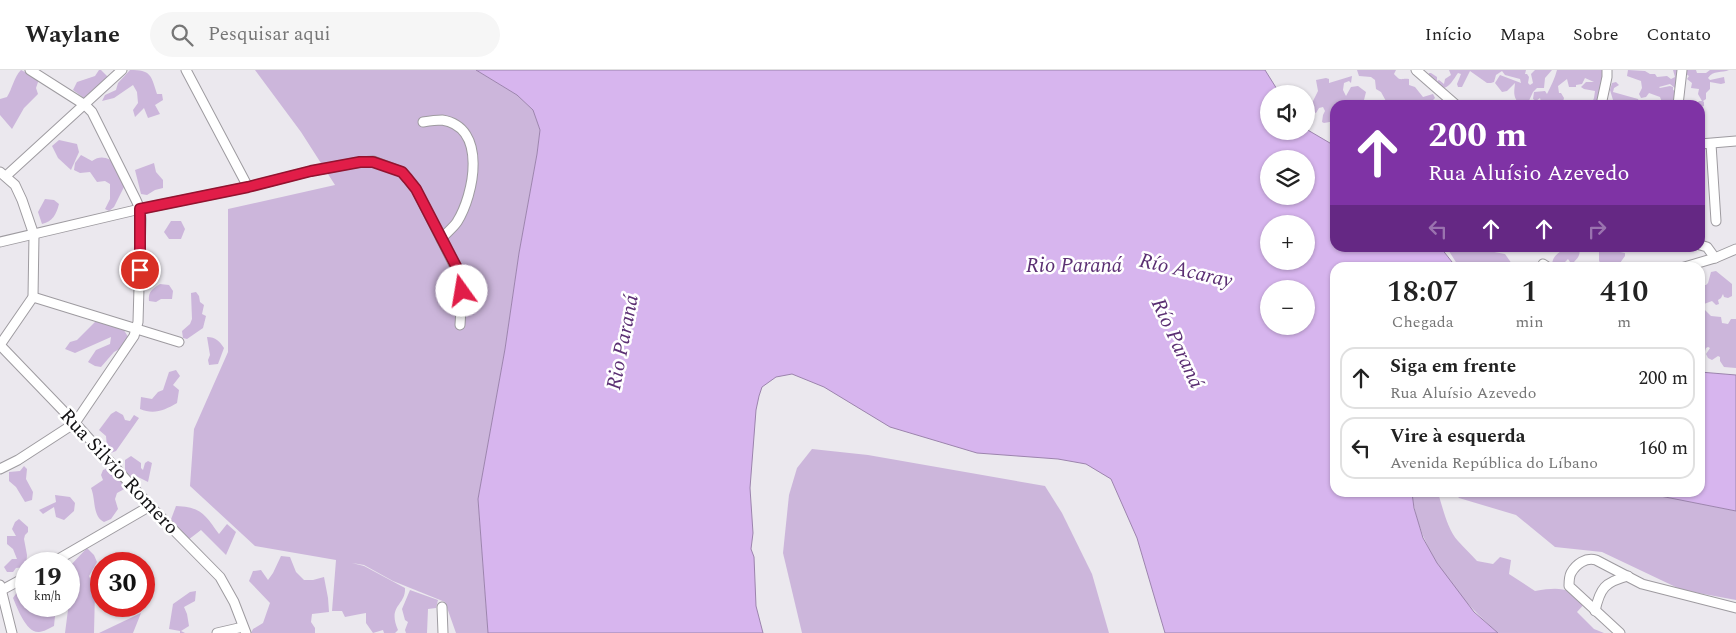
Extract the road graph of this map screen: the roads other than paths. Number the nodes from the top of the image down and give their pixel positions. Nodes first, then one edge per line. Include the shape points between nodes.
1 (30, 70) edge
2 (122, 70) edge
3 (186, 70) edge
4 (1416, 70) edge
5 (1607, 70) edge
6 (1682, 70) edge
7 (1450, 100) edge
8 (1602, 100) edge
9 (1679, 100) edge
10 (85, 105) junction
11 (423, 122) dead end
12 (1736, 141) edge
13 (1705, 144) edge
14 (1711, 144) junction
15 (3, 174) edge
16 (248, 187) junction
17 (140, 209) junction
18 (1716, 221) dead end
19 (34, 234) junction
20 (441, 239) junction
21 (0, 242) edge
22 (1705, 246) edge
23 (1736, 249) edge
24 (1716, 258) junction
25 (1702, 262) edge
26 (33, 296) junction
27 (460, 325) dead end
28 (138, 328) junction
29 (179, 342) dead end
30 (0, 345) edge
31 (75, 423) junction
32 (0, 469) edge
33 (150, 506) junction
34 (71, 552) edge
35 (1628, 576) junction
36 (15, 582) edge
37 (1, 589) edge
38 (442, 607) dead end
39 (1736, 608) edge
40 (1595, 611) junction
41 (245, 630) edge
42 (12, 633) edge
43 (217, 633) edge
44 (442, 633) edge
45 (1620, 633) edge

1 - 10 street
2 - 10 street
3 - 16 street
4 - 7 street
5 - 8 street
6 - 9 street
10 - 15 street
10 - 17 street via 100,124
11 - 20 street via 442,120 454,125 465,133 471,144 473,172 468,198 457,222
12 - 14 street
13 - 14 street
14 - 18 street
15 - 19 street via 15,185
16 - 17 street
16 - 20 street via 311,171 373,162 402,172 416,189
17 - 19 street
17 - 28 street
19 - 21 street
19 - 26 street
20 - 27 street via 460,277
22 - 24 street
23 - 24 street
24 - 25 street
26 - 28 street
26 - 30 street
28 - 29 street
28 - 31 street
30 - 31 street, Rua Silvio Romero
31 - 32 street
31 - 33 street, Rua Silvio Romero
33 - 34 street
33 - 41 street, Rua Silvio Romero via 220,578
35 - 39 street via 1642,584
35 - 40 street via 1613,580 1603,588
35 - 40 street via 1590,558 1580,563 1570,574 1569,586
36 - 37 street
37 - 42 street
38 - 44 street
40 - 45 street
41 - 43 street

